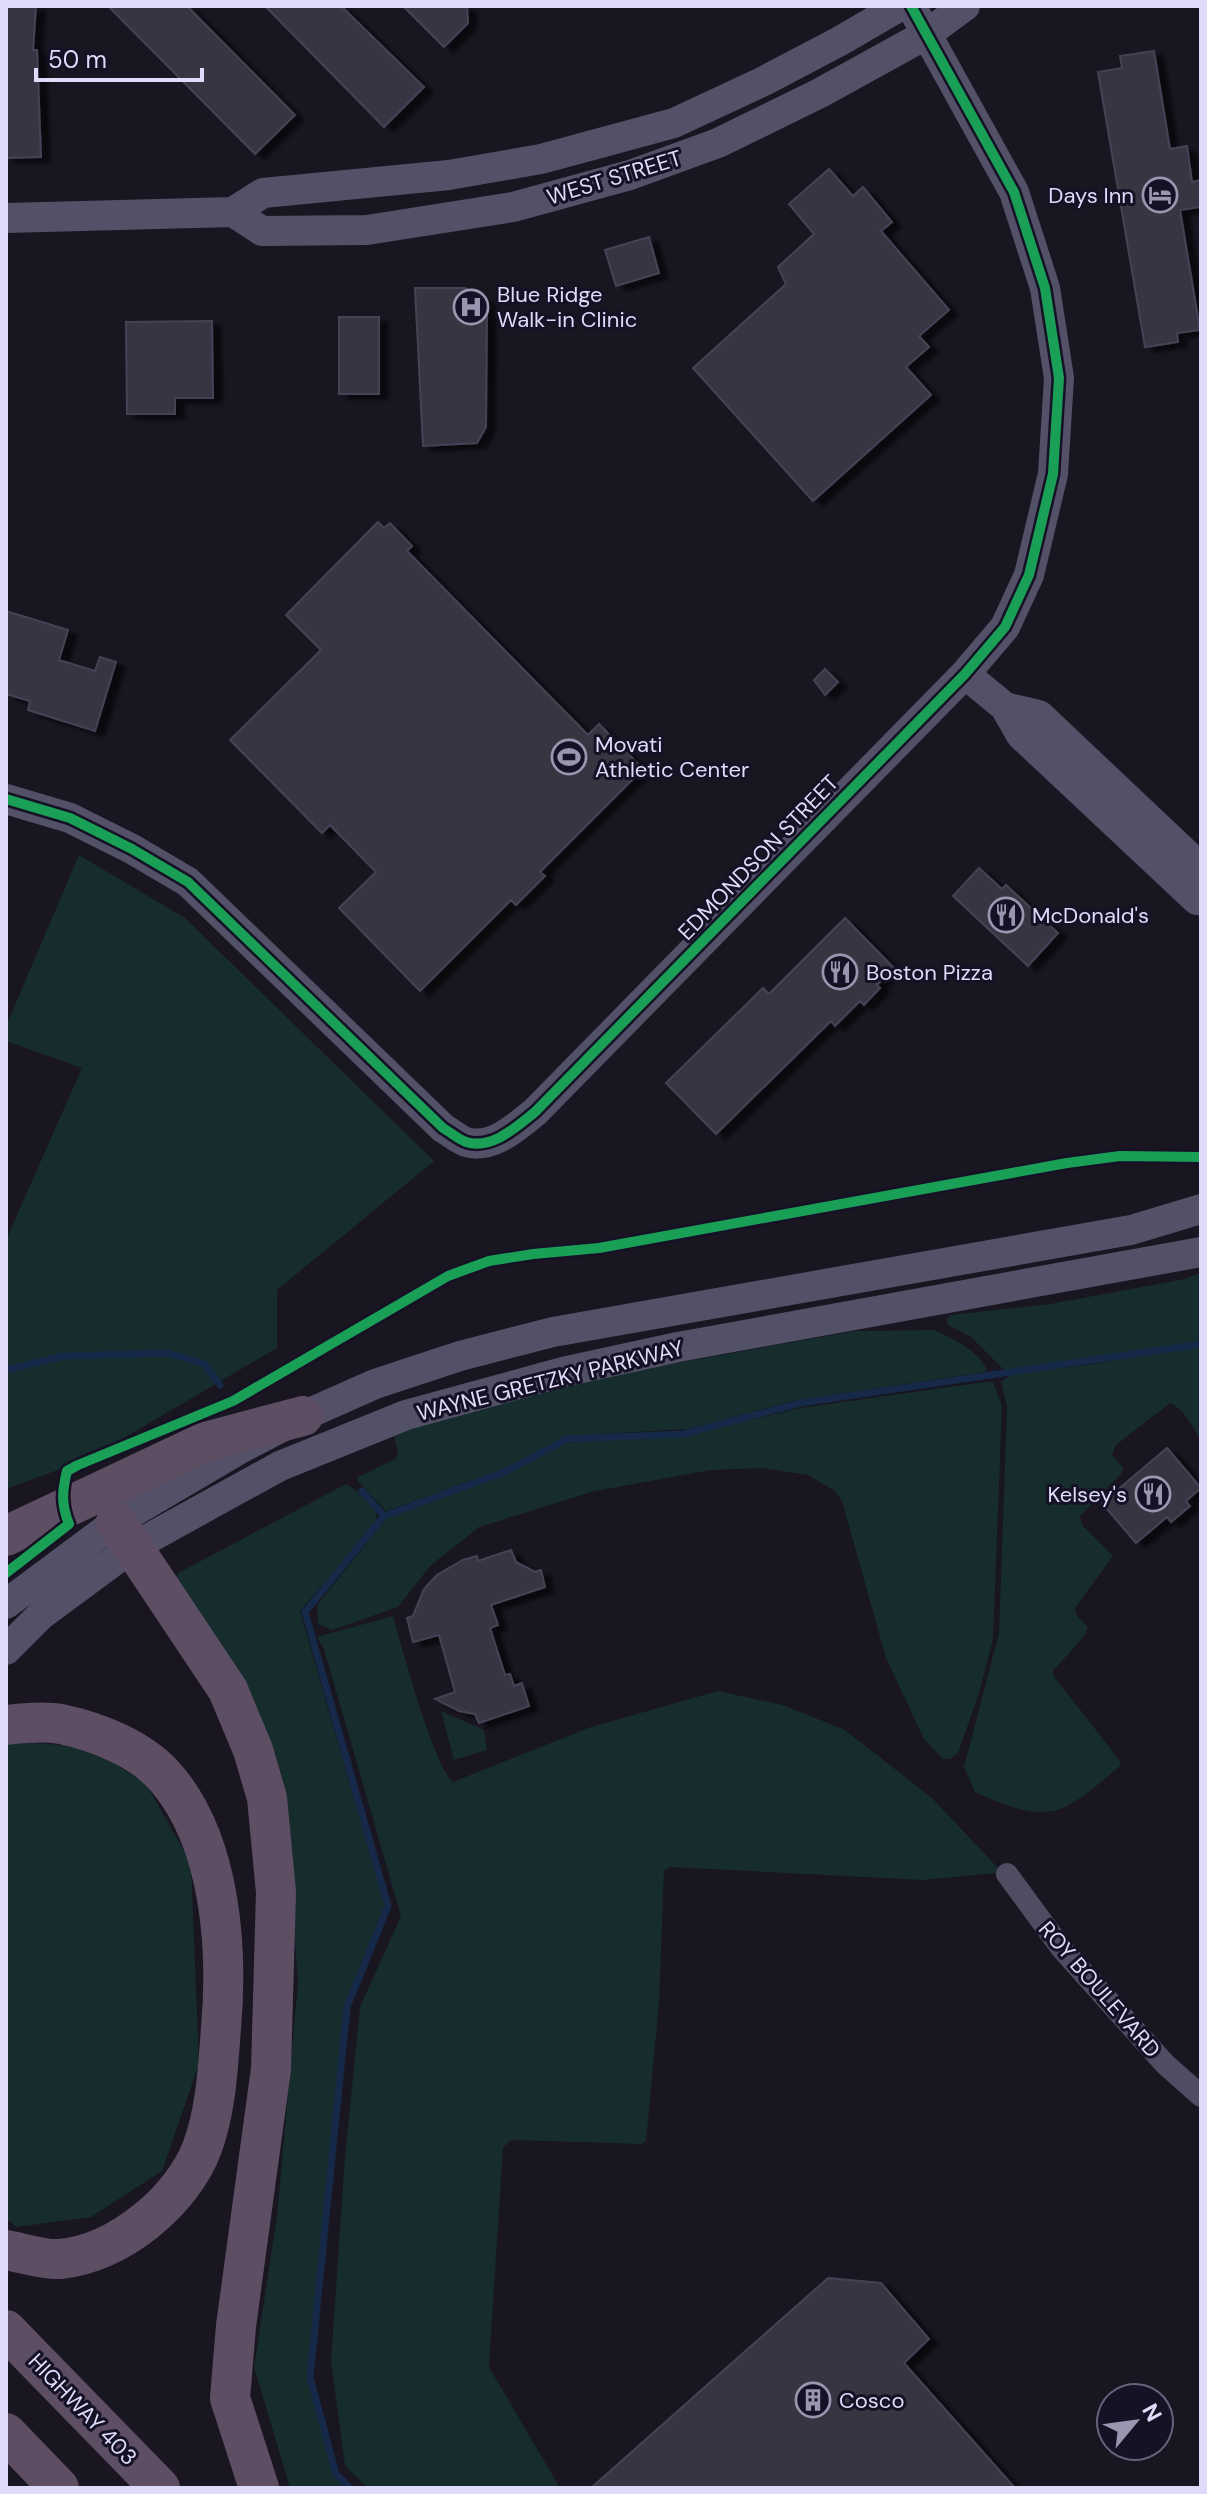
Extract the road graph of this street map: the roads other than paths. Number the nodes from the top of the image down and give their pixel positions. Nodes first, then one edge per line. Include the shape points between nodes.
1 (900, 6) edge
2 (911, 6) edge
3 (965, 6) edge
4 (927, 34) junction
5 (233, 212) junction
6 (6, 218) edge
7 (965, 674) junction
8 (1005, 707) junction
9 (6, 799) edge
10 (1201, 868) edge
11 (1201, 900) edge
12 (1201, 1209) edge
13 (1201, 1252) edge
14 (303, 1416) junction
15 (125, 1534) junction
16 (6, 1536) edge
17 (6, 1604) edge
18 (6, 1650) edge
19 (6, 1725) edge
20 (1007, 1874) dead end
21 (1201, 2096) edge
22 (6, 2250) edge
23 (6, 2330) edge
24 (6, 2433) edge
25 (59, 2488) edge
26 (160, 2488) edge
27 (259, 2488) edge

1 - 5 main road, WEST STREET via 674,123 477,171 263,193
2 - 4 main road, EDMONDSON STREET
3 - 4 main road, WEST STREET
4 - 5 main road, WEST STREET via 718,143 630,175 513,207 367,230 262,231
4 - 7 main road, EDMONDSON STREET via 1014,192 1045,288 1059,378 1053,474 1029,575 1005,627
5 - 6 main road, WEST STREET
7 - 8 main road
7 - 9 main road, EDMONDSON STREET via 535,1112 489,1143 466,1142 443,1128 188,882 70,818
8 - 10 main road via 1039,715
8 - 11 main road via 1021,735
12 - 14 main road, WAYNE GRETZKY PARKWAY via 1131,1230 553,1332 375,1384
13 - 15 main road, WAYNE GRETZKY PARKWAY via 563,1372 406,1415
14 - 15 main road, WAYNE GRETZKY PARKWAY via 238,1450
14 - 16 highway via 205,1442
15 - 17 main road, WAYNE GRETZKY PARKWAY
15 - 18 main road, WAYNE GRETZKY PARKWAY
15 - 27 highway via 228,1690 267,1798 276,1892 271,2069 230,2398
19 - 22 highway via 58,1724 103,1738 144,1757 165,1777 185,1802 203,1844 224,1946 223,2010 209,2120 190,2171 165,2206 127,2234 86,2252 59,2259
20 - 21 street, ROY BOULEVARD via 1062,1949 1165,2064
23 - 26 highway, HIGHWAY 403
24 - 25 highway

